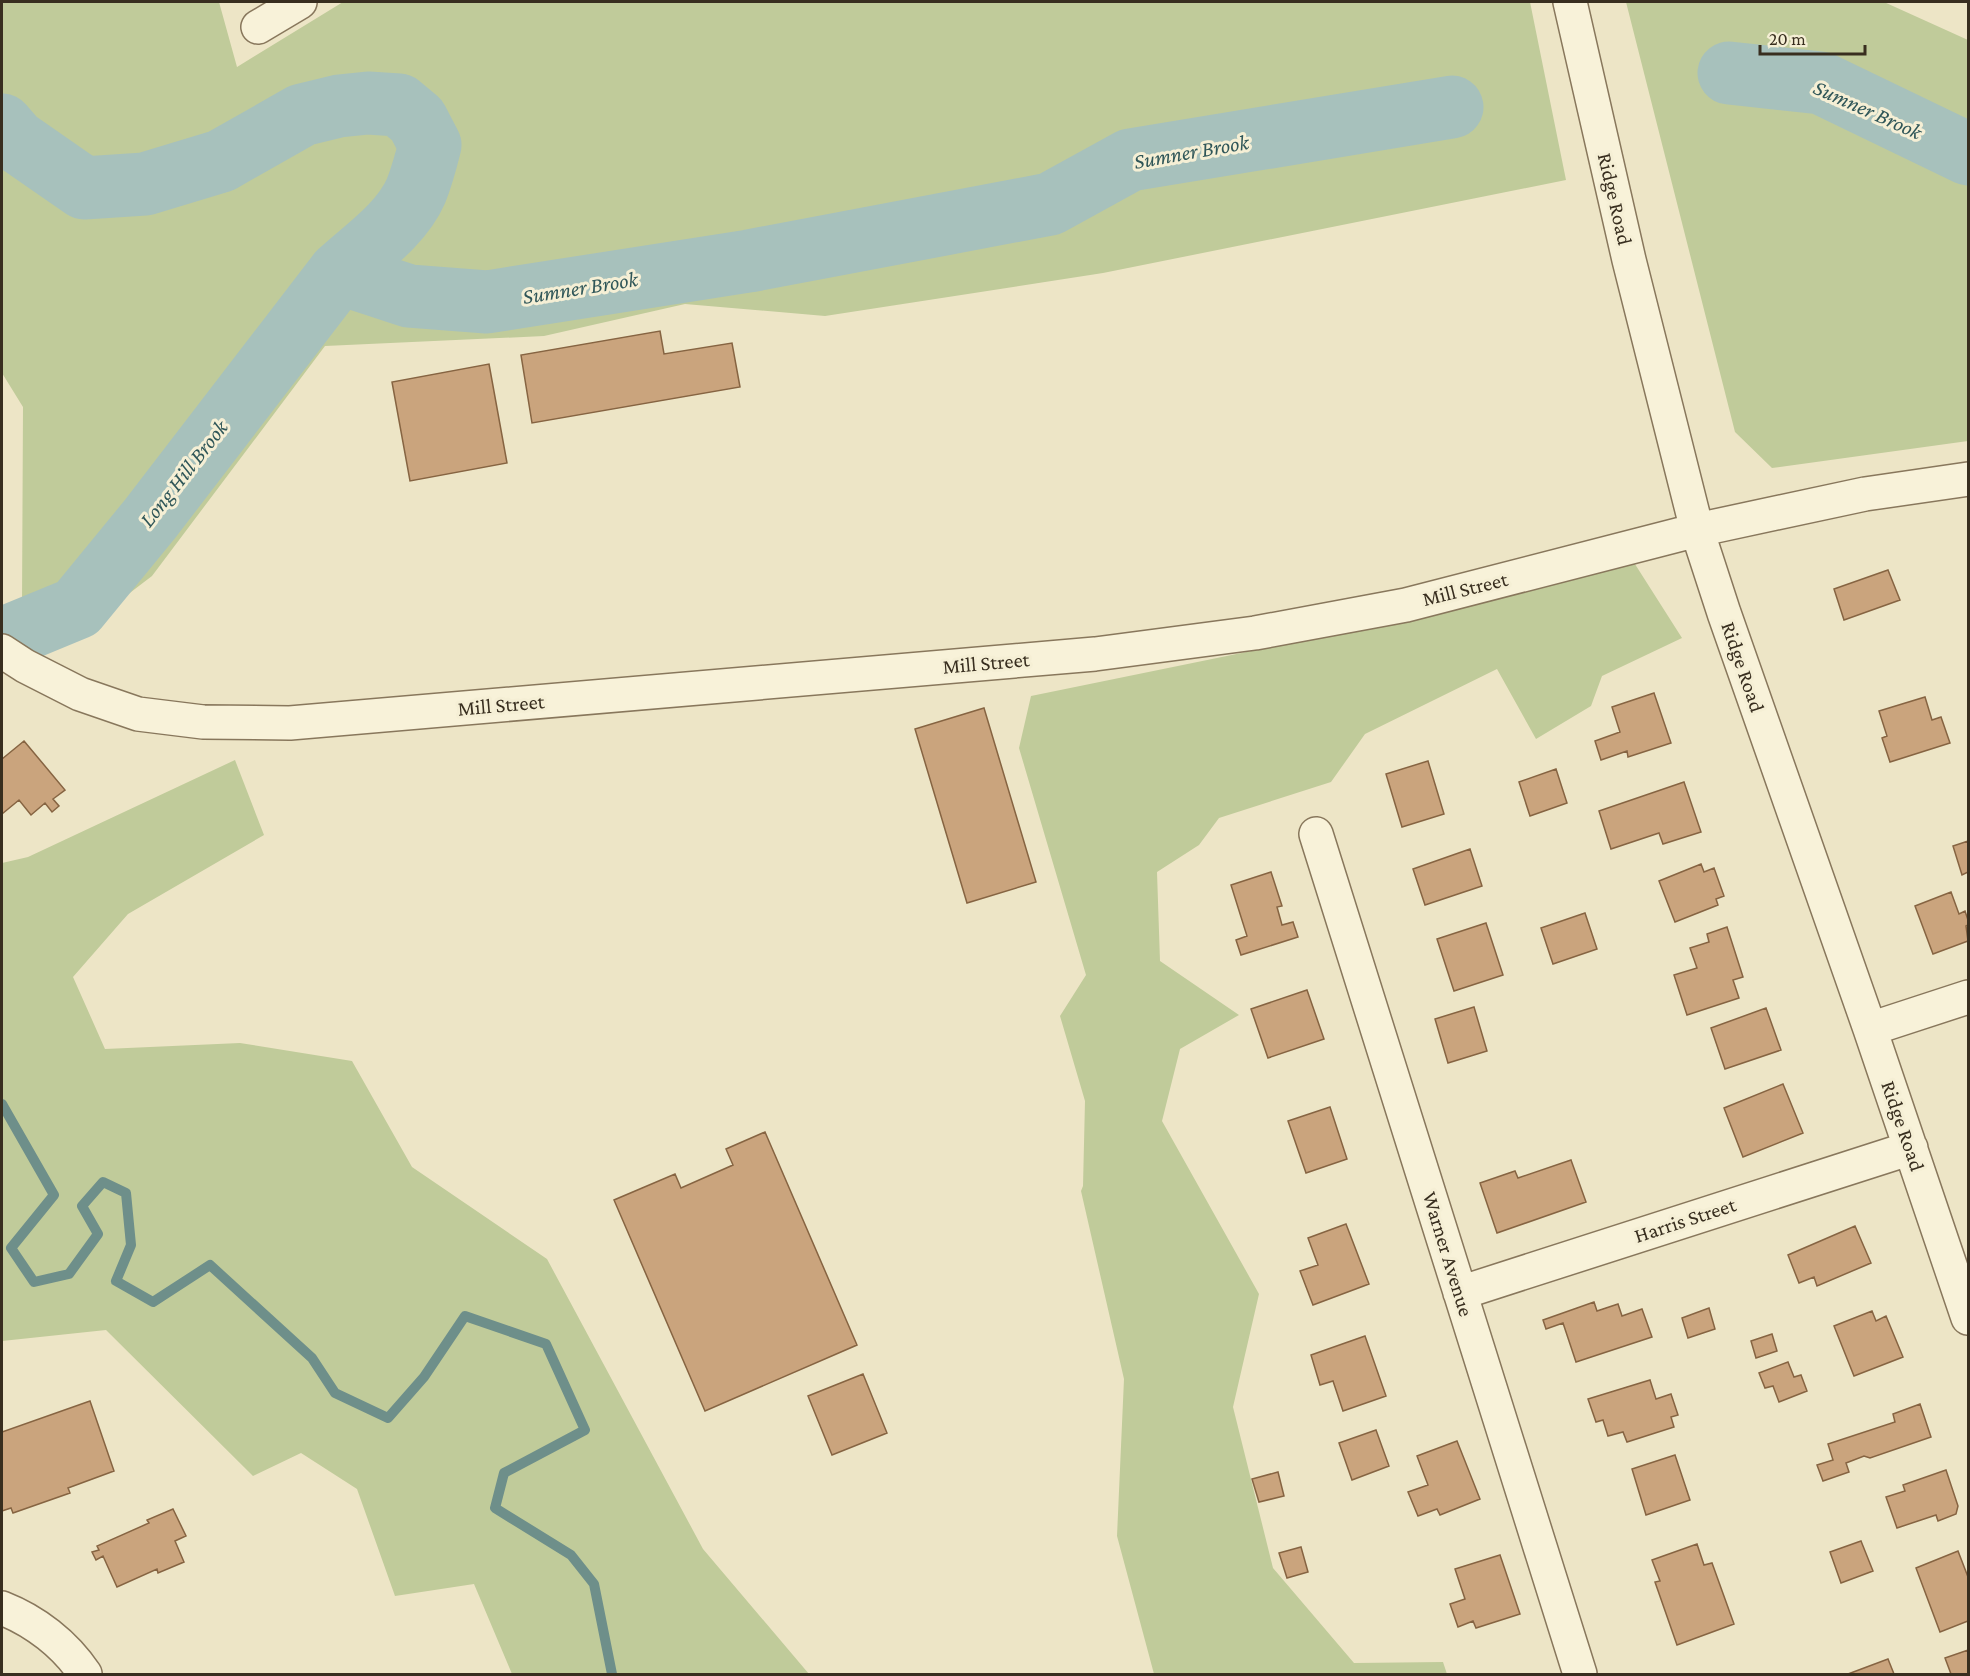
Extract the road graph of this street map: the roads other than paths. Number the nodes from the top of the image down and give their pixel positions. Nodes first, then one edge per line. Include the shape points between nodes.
1 (300, 2) edge
2 (1570, 2) edge
3 (258, 27) dead end
4 (1968, 479) edge
5 (1698, 530) junction
6 (13, 659) edge
7 (1316, 834) dead end
8 (1968, 997) edge
9 (1870, 1029) junction
10 (1911, 1148) junction
11 (1460, 1293) junction
12 (1968, 1318) edge
13 (2, 1608) edge
14 (85, 1674) edge
15 (1580, 1674) edge

1 - 3 street
2 - 5 street, Ridge Road via 1629,260
4 - 5 street, Mill Street via 1865,494
5 - 6 street, Mill Street via 1406,605 1256,633 1095,654 290,723 203,722 138,714 80,694
5 - 9 street, Ridge Road
7 - 11 street, Warner Avenue
8 - 9 street
9 - 10 street, Ridge Road
10 - 11 street, Harris Street
10 - 12 street, Ridge Road
11 - 15 street, Warner Avenue
13 - 14 street via 45,1630

